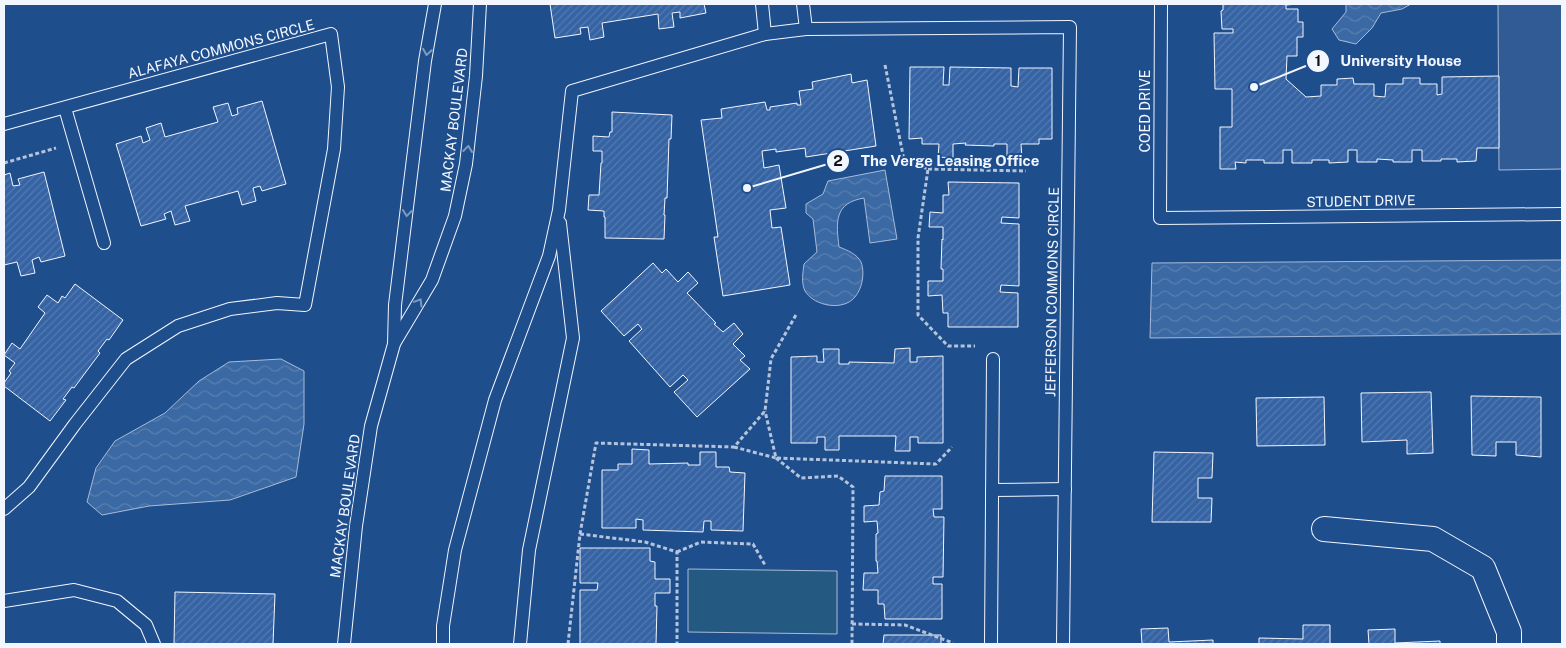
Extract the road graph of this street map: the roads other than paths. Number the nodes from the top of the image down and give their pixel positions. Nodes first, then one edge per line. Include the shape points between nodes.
1 (435, 4) edge
2 (480, 4) edge
3 (762, 4) edge
4 (804, 4) edge
5 (1160, 4) edge
6 (806, 29) junction
7 (765, 34) junction
8 (65, 108) junction
9 (4, 124) edge
10 (559, 210) junction
11 (1562, 214) edge
12 (1160, 218) joint
13 (104, 243) dead end
14 (394, 344) junction
15 (993, 358) dead end
16 (1064, 489) junction
17 (992, 490) junction
18 (4, 508) edge
19 (1324, 529) dead end
20 (4, 601) edge
21 (154, 644) edge
22 (344, 644) edge
23 (443, 644) edge
24 (520, 644) edge
25 (991, 644) edge
26 (1063, 644) edge
27 (1509, 644) edge

1 -> 14 lane, MACKAY BOULEVARD via 395,305
14 -> 2 lane, MACKAY BOULEVARD via 432,280 455,216 471,125
3 - 7 lane
4 - 6 lane
5 - 12 lane, COED DRIVE
6 - 7 lane, JEFFERSON COMMONS CIRCLE
6 - 16 lane, JEFFERSON COMMONS CIRCLE via 1070,27
7 - 10 lane, JEFFERSON COMMONS CIRCLE via 572,91
8 - 9 lane, ALAFAYA COMMONS CIRCLE
8 - 13 lane
8 - 18 lane, ALAFAYA COMMONS CIRCLE via 331,34 338,87 334,149 305,304 277,302 230,309 178,326 126,358 29,487
10 - 23 lane, JEFFERSON COMMONS CIRCLE via 549,256 495,400 455,550
10 - 24 lane via 573,338 529,550
11 - 12 lane, STUDENT DRIVE
14 - 22 lane, MACKAY BOULEVARD via 372,426 356,526
15 - 17 lane
16 - 17 lane
16 - 26 lane, JEFFERSON COMMONS CIRCLE
17 - 25 lane
19 - 27 street via 1433,539 1483,568 1509,632
20 - 21 lane via 74,590 117,600 146,625

